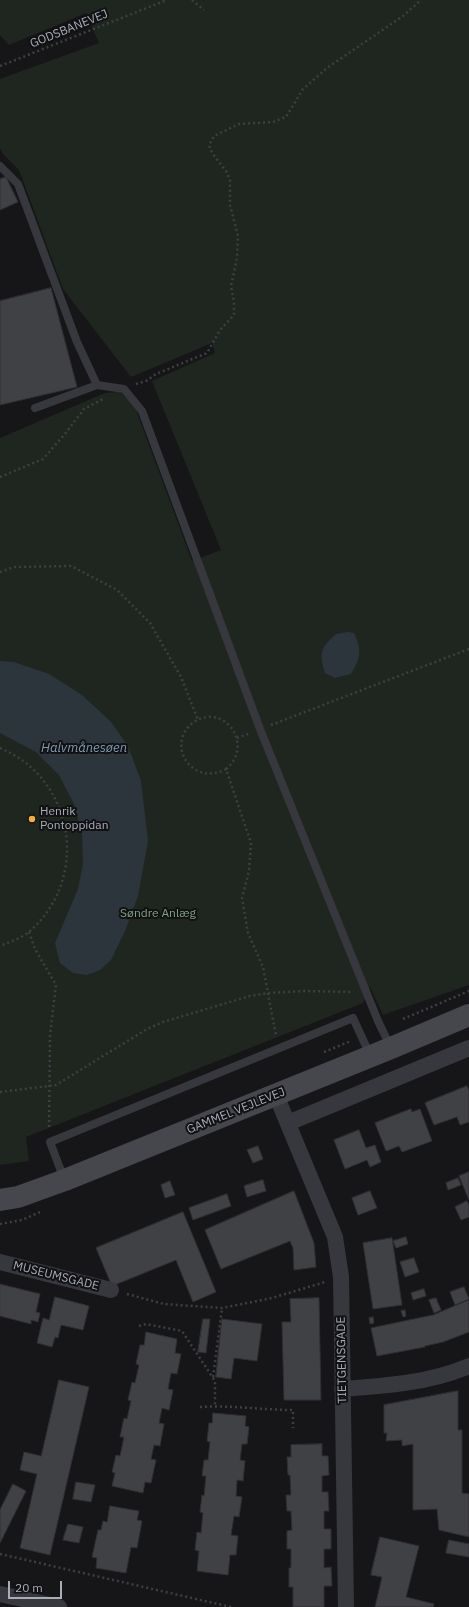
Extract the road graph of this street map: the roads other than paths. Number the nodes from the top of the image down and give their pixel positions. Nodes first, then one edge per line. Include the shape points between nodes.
1 (0, 166) edge
2 (97, 385) junction
3 (35, 408) dead end
4 (469, 1015) edge
5 (391, 1048) junction
6 (469, 1048) edge
7 (370, 1056) junction
8 (276, 1095) junction
9 (288, 1123) junction
10 (65, 1180) junction
11 (0, 1200) edge
12 (0, 1262) edge
13 (111, 1290) road end
14 (469, 1366) edge
15 (342, 1389) junction
16 (0, 1594) edge
17 (59, 1607) edge
18 (346, 1607) edge

1 - 2 lane via 18,184 77,342
2 - 3 lane
2 - 5 lane via 124,389 142,411 260,729
4 - 5 street, GAMMEL VEJLEVEJ
5 - 7 street, GAMMEL VEJLEVEJ
6 - 9 street
7 - 8 street, GAMMEL VEJLEVEJ
7 - 10 lane via 353,1018 50,1142
8 - 9 street, TIETGENSGADE
8 - 10 street, GAMMEL VEJLEVEJ
9 - 15 street, TIETGENSGADE via 335,1237 341,1277
10 - 11 street, GAMMEL VEJLEVEJ via 18,1197
12 - 13 street, MUSEUMSGADE
14 - 15 street via 397,1385
15 - 18 street, TIETGENSGADE
16 - 17 street

